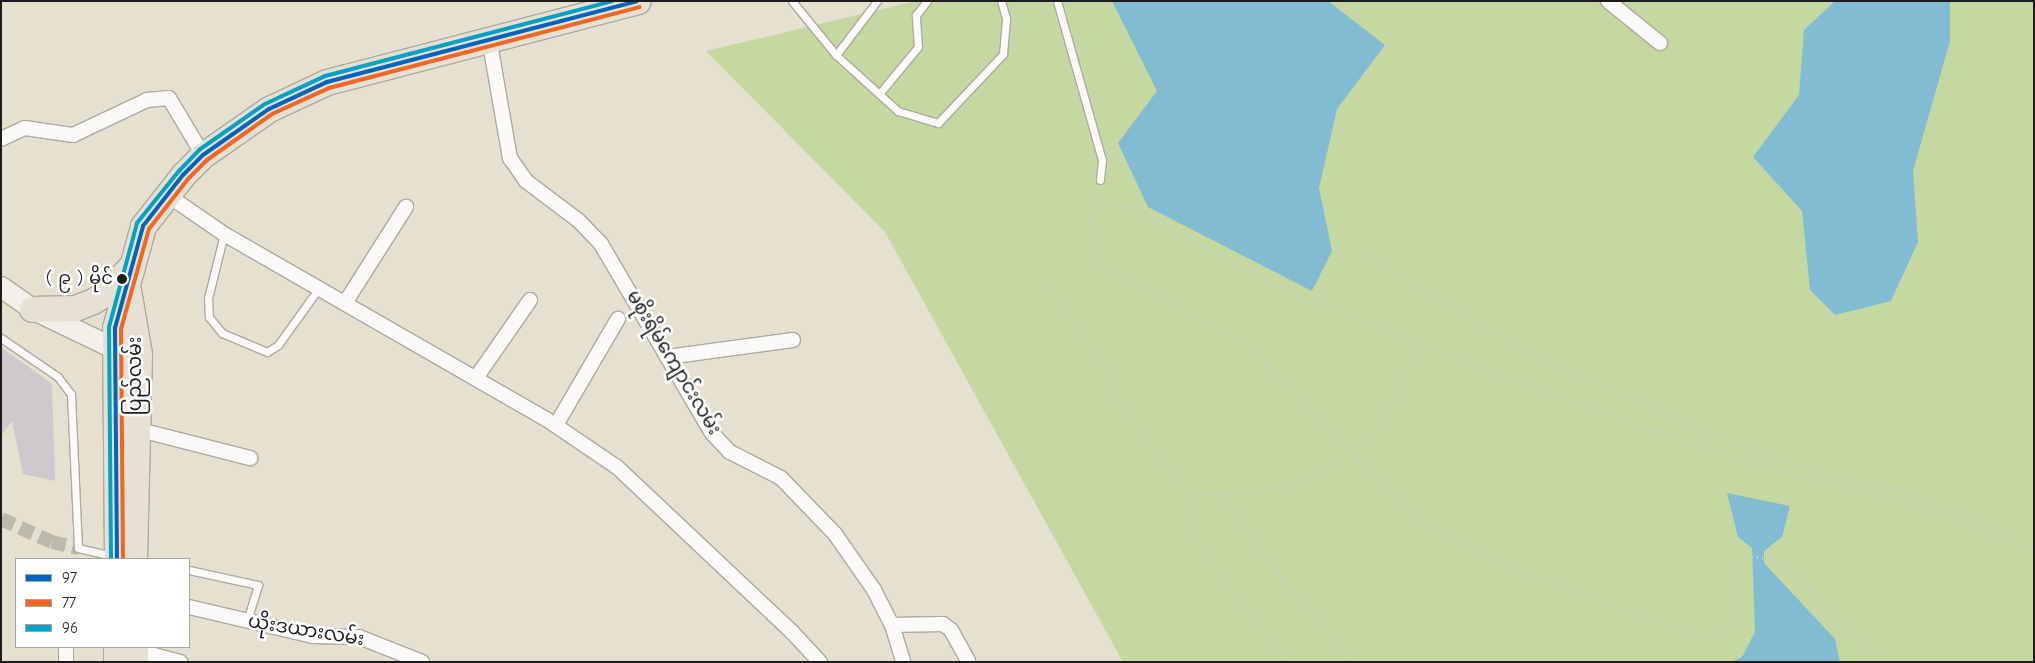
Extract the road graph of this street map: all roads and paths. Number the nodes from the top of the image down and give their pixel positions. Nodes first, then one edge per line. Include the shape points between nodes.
1 (638, 1) edge
2 (792, 1) edge
3 (877, 1) edge
4 (927, 1) edge
5 (1001, 1) edge
6 (1057, 1) edge
7 (1608, 1) edge
8 (489, 38) junction
9 (1660, 43) dead end
10 (836, 55) junction
11 (879, 94) junction
12 (1, 139) edge
13 (203, 155) junction
14 (1100, 180) joint
15 (166, 194) junction
16 (1092, 196) junction
17 (406, 207) dead end
18 (224, 234) junction
19 (1363, 253) dead end
20 (129, 272) junction
21 (1050, 286) dead end
22 (1, 287) edge
23 (320, 288) junction
24 (530, 300) dead end
25 (345, 303) junction
26 (32, 309) junction
27 (618, 318) dead end
28 (1, 338) edge
29 (793, 340) dead end
30 (1418, 344) junction
31 (113, 348) junction
32 (139, 354) junction
33 (667, 357) junction
34 (476, 378) junction
35 (556, 425) junction
36 (136, 429) junction
37 (1351, 453) junction
38 (250, 458) dead end
39 (1186, 492) junction
40 (1226, 495) junction
41 (2015, 542) junction
42 (2034, 552) edge
43 (123, 558) edge
44 (128, 558) edge
45 (128, 558) edge
46 (190, 570) edge
47 (190, 607) edge
48 (247, 622) junction
49 (892, 625) junction
50 (66, 648) edge
51 (127, 653) edge
52 (968, 661) edge
53 (66, 662) edge
54 (180, 662) edge
55 (422, 662) edge
56 (820, 662) edge
57 (903, 662) edge
58 (1290, 662) edge
59 (1355, 662) edge
60 (1881, 662) edge

1 - 8 highway, ပြည်လမ်း
2 - 10 lane
3 - 10 lane
4 - 11 lane via 916,15 918,47
5 - 11 lane via 1006,18 1003,54 938,123 898,111
6 - 14 lane via 1102,160
7 - 9 street
8 - 13 highway, ပြည်လမ်း via 327,82 269,109
8 - 33 street, မစိုးရိမ်ကျောင်းလမ်း via 510,158 526,181 579,221 601,244
10 - 11 lane
12 - 13 street via 25,128 73,135 147,100 169,98
13 - 15 highway, ပြည်လမ်း
14 - 16 path
15 - 18 street
15 - 20 highway, ပြည်လမ်း via 143,226
16 - 30 path via 1129,206 1286,286
16 - 37 path via 1089,217 1099,247 1098,264 1251,346
17 - 25 street
18 - 23 street
18 - 23 lane via 208,298 209,317 222,333 267,352 278,345
19 - 41 path via 1531,354 1726,439 1791,463 1900,491 1970,517
20 - 26 highway via 106,293 75,308
20 - 31 highway, ပြည်လမ်း
20 - 32 highway, ပြည်လမ်း
21 - 39 path via 1105,366 1116,396
22 - 26 main road
23 - 25 street
24 - 34 street
25 - 34 street
26 - 31 main road
27 - 35 street
28 - 43 lane via 58,378 71,394 78,548
29 - 33 street
30 - 37 path via 1385,422
30 - 41 path via 1564,399 1778,473 1891,497
31 - 32 main road
31 - 44 highway, ပြည်လမ်း
32 - 36 highway, ပြည်လမ်း
33 - 49 street, မစိုးရိမ်ကျောင်းလမ်း via 712,433 730,452 781,478 835,534 874,590
34 - 35 street
35 - 56 street via 617,467
36 - 38 street
36 - 45 highway, ပြည်လမ်း
37 - 40 path via 1319,476 1300,484
37 - 60 path via 1436,530 1497,562 1695,636 1716,637 1735,621 1740,563 1747,556 1772,559 1794,571
39 - 40 path
39 - 58 path via 1190,527 1232,590
40 - 59 path via 1265,558
41 - 42 path
46 - 48 lane via 258,585
47 - 48 street, ယိုးဒယားလမ်း
48 - 55 street, ယိုးဒယားလမ်း via 313,636 359,637
49 - 52 street via 943,624 951,630
49 - 57 street, မစိုးရိမ်ကျောင်းလမ်း
50 - 53 street
51 - 54 street

